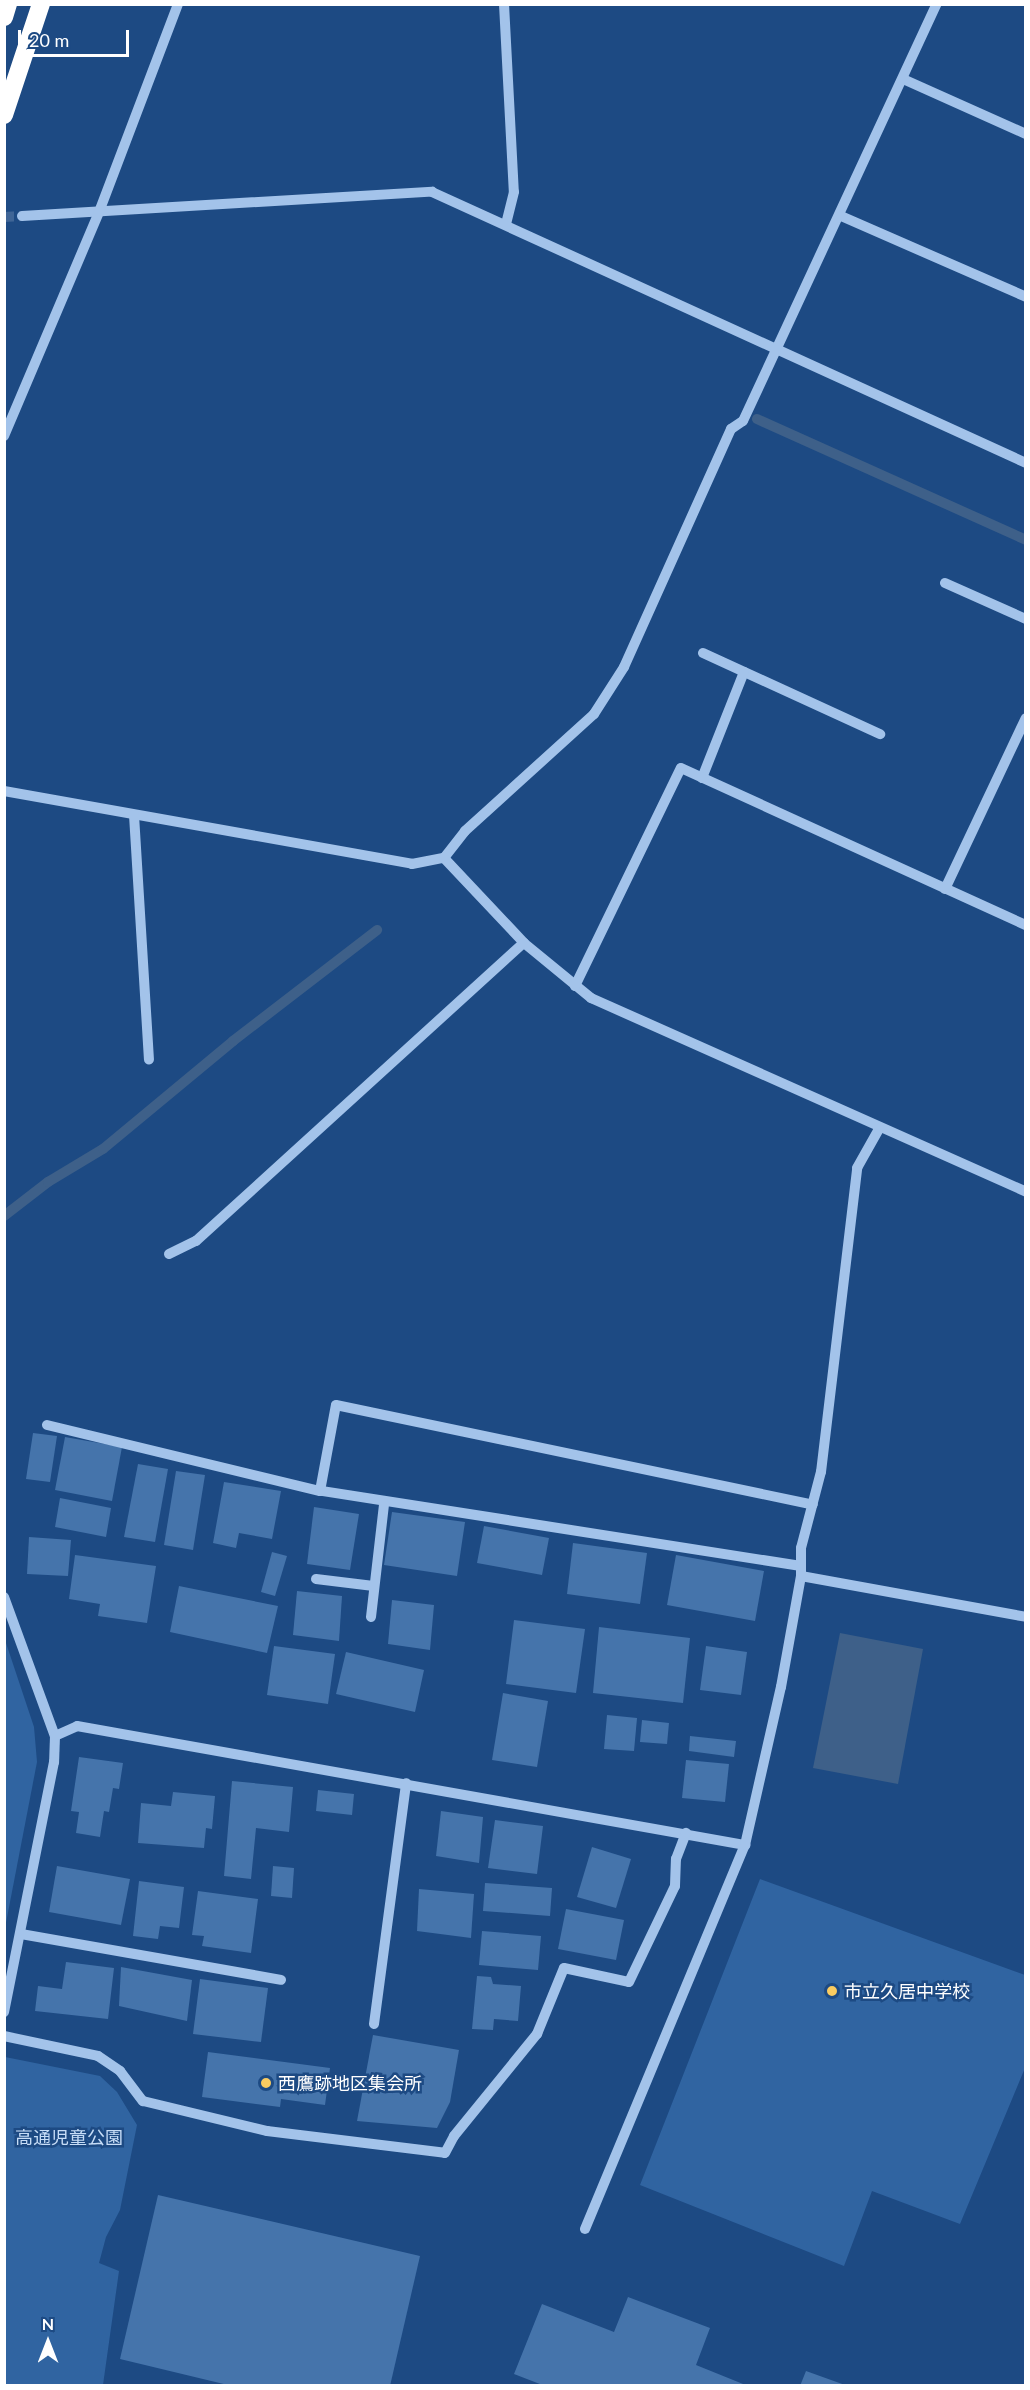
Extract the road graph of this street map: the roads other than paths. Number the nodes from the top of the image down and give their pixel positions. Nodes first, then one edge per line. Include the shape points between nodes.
1 (9, 4) edge
2 (41, 4) edge
3 (178, 4) edge
4 (504, 4) edge
5 (937, 4) edge
6 (4, 17) edge
7 (903, 79) junction
8 (4, 115) edge
9 (1026, 134) edge
10 (99, 212) junction
11 (22, 216) tunnel mouth
12 (841, 216) junction
13 (506, 223) junction
14 (1026, 297) edge
15 (777, 348) junction
16 (4, 436) edge
17 (1026, 462) edge
18 (945, 582) dead end
19 (1026, 619) edge
20 (703, 653) dead end
21 (744, 672) junction
22 (1026, 718) edge
23 (880, 734) dead end
24 (702, 778) junction
25 (4, 791) edge
26 (134, 815) junction
27 (444, 858) junction
28 (945, 889) junction
29 (1026, 925) edge
30 (524, 943) junction
31 (575, 986) junction
32 (148, 1060) dead end
33 (879, 1129) junction
34 (1026, 1192) edge
35 (169, 1254) dead end
36 (47, 1425) dead end
37 (320, 1491) junction
38 (384, 1504) junction
39 (813, 1505) junction
40 (801, 1571) junction
41 (316, 1579) dead end
42 (374, 1586) junction
43 (4, 1597) edge
44 (371, 1617) dead end
45 (1026, 1617) edge
46 (55, 1736) junction
47 (406, 1783) junction
48 (686, 1833) junction
49 (745, 1845) junction
50 (21, 1934) junction
51 (281, 1980) dead end
52 (4, 2012) edge
53 (374, 2024) dead end
54 (4, 2037) edge
55 (585, 2229) dead end

1 - 6 highway
2 - 8 highway
3 - 10 street
4 - 13 street via 514,192
5 - 7 street
7 - 9 street
7 - 12 street
10 - 11 street
10 - 13 street via 432,192
10 - 16 street
12 - 14 street
12 - 15 street
13 - 15 street
15 - 17 street
15 - 27 street via 743,421 731,429 624,667 594,714 465,831
18 - 19 street
20 - 21 street
21 - 23 street
21 - 24 street
22 - 28 street
24 - 28 street
24 - 31 street via 681,768
25 - 26 street
26 - 27 street via 412,864
26 - 32 street
27 - 30 street
28 - 29 street
30 - 31 street
30 - 35 street via 196,1240
31 - 33 street via 591,998
33 - 34 street
33 - 39 street via 857,1168
36 - 37 street
37 - 38 street
37 - 39 street via 336,1405
38 - 40 street via 394,1501
38 - 42 street
39 - 40 street via 801,1548
40 - 45 street
40 - 49 street
41 - 42 street
42 - 44 street
43 - 46 street
46 - 47 street via 77,1726
46 - 50 street
47 - 48 street
47 - 53 street
48 - 49 street
48 - 54 street via 676,1859 675,1886 629,1982 564,1968 537,2034 454,2136 445,2153 267,2131 143,2101 120,2071 98,2056
49 - 55 street
50 - 51 street
50 - 52 street

